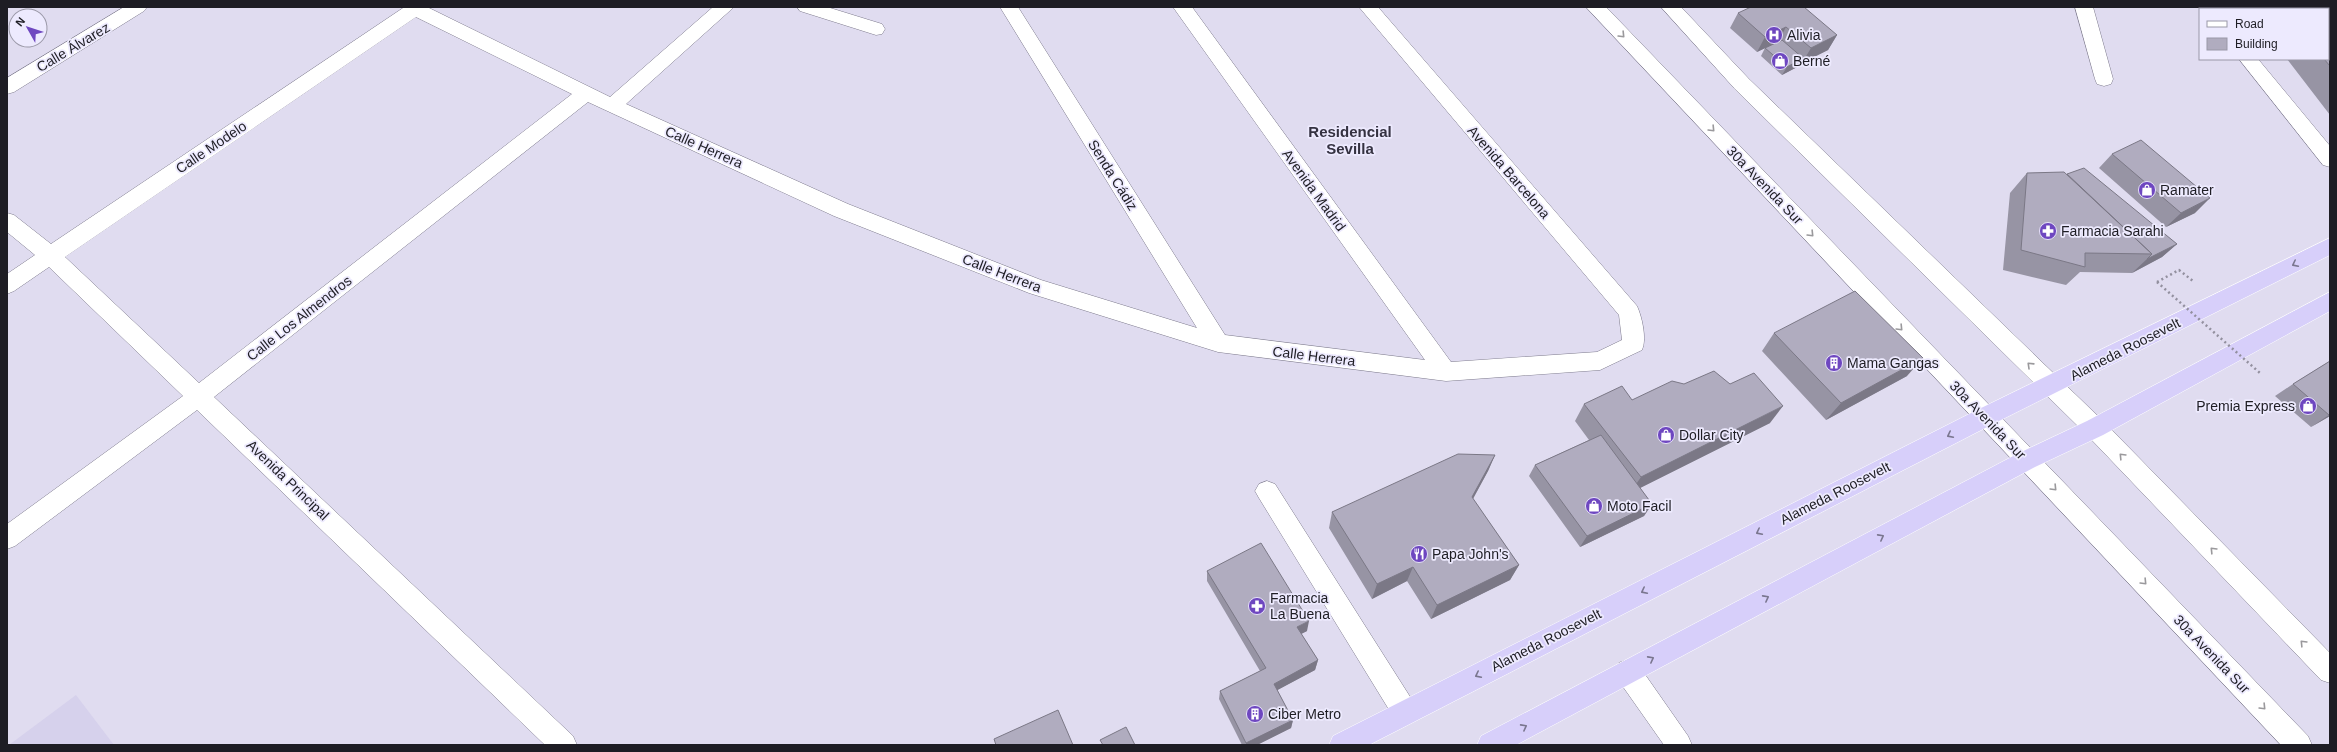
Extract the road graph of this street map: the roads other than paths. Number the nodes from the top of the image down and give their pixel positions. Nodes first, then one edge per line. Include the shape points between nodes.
1 (138, 7) edge
2 (725, 7) edge
3 (806, 7) edge
4 (1009, 7) edge
5 (1182, 7) edge
6 (1368, 7) edge
7 (1595, 7) edge
8 (1670, 7) edge
9 (2084, 7) edge
10 (413, 8) edge
11 (876, 29) dead end
12 (2249, 60) edge
13 (2104, 79) dead end
14 (7, 87) edge
15 (587, 93) junction
16 (612, 106) junction
17 (2330, 160) edge
18 (7, 221) edge
19 (2330, 246) edge
20 (51, 256) junction
21 (7, 285) edge
22 (2330, 302) edge
23 (1218, 343) junction
24 (1634, 344) joint
25 (1446, 372) junction
26 (2052, 386) junction
27 (199, 396) junction
28 (1985, 417) junction
29 (2095, 428) junction
30 (2027, 460) junction
31 (1267, 491) dead end
32 (7, 538) edge
33 (2330, 671) edge
34 (1628, 672) junction
35 (1405, 712) junction
36 (564, 745) edge
37 (1342, 745) edge
38 (1490, 745) edge
39 (1679, 745) edge
40 (2299, 745) edge

1 - 14 street, Calle Álvarez
2 - 16 street
3 - 11 street
4 - 23 street, Senda Cádiz
5 - 25 street, Avenida Madrid
6 - 24 street, Avenida Barcelona via 1629,312
7 -> 28 street, 30a Avenida Sur
26 -> 8 street via 1742,84
9 - 13 street
10 - 15 street, Calle Herrera
10 - 20 street, Calle Modelo
12 - 17 street
15 - 16 street, Calle Herrera
15 - 27 street, Calle Los Almendros
16 - 23 street, Calle Herrera via 841,210 1029,284
18 - 20 street, Avenida Principal
19 -> 26 highway, Alameda Roosevelt
20 - 21 street, Calle Modelo
20 - 27 street, Avenida Principal
22 - 29 highway
23 - 25 street, Calle Herrera
24 - 25 street, Calle Herrera via 1600,361
26 - 28 highway, Alameda Roosevelt
26 - 29 street
27 - 32 street, Calle Los Almendros
27 - 36 street, Avenida Principal
28 - 30 street, 30a Avenida Sur
28 -> 35 highway, Alameda Roosevelt
29 - 30 highway
33 -> 29 street
34 -> 30 highway
30 -> 40 street, 30a Avenida Sur
31 - 35 street
38 -> 34 highway
34 - 39 street
35 - 37 highway, Alameda Roosevelt

